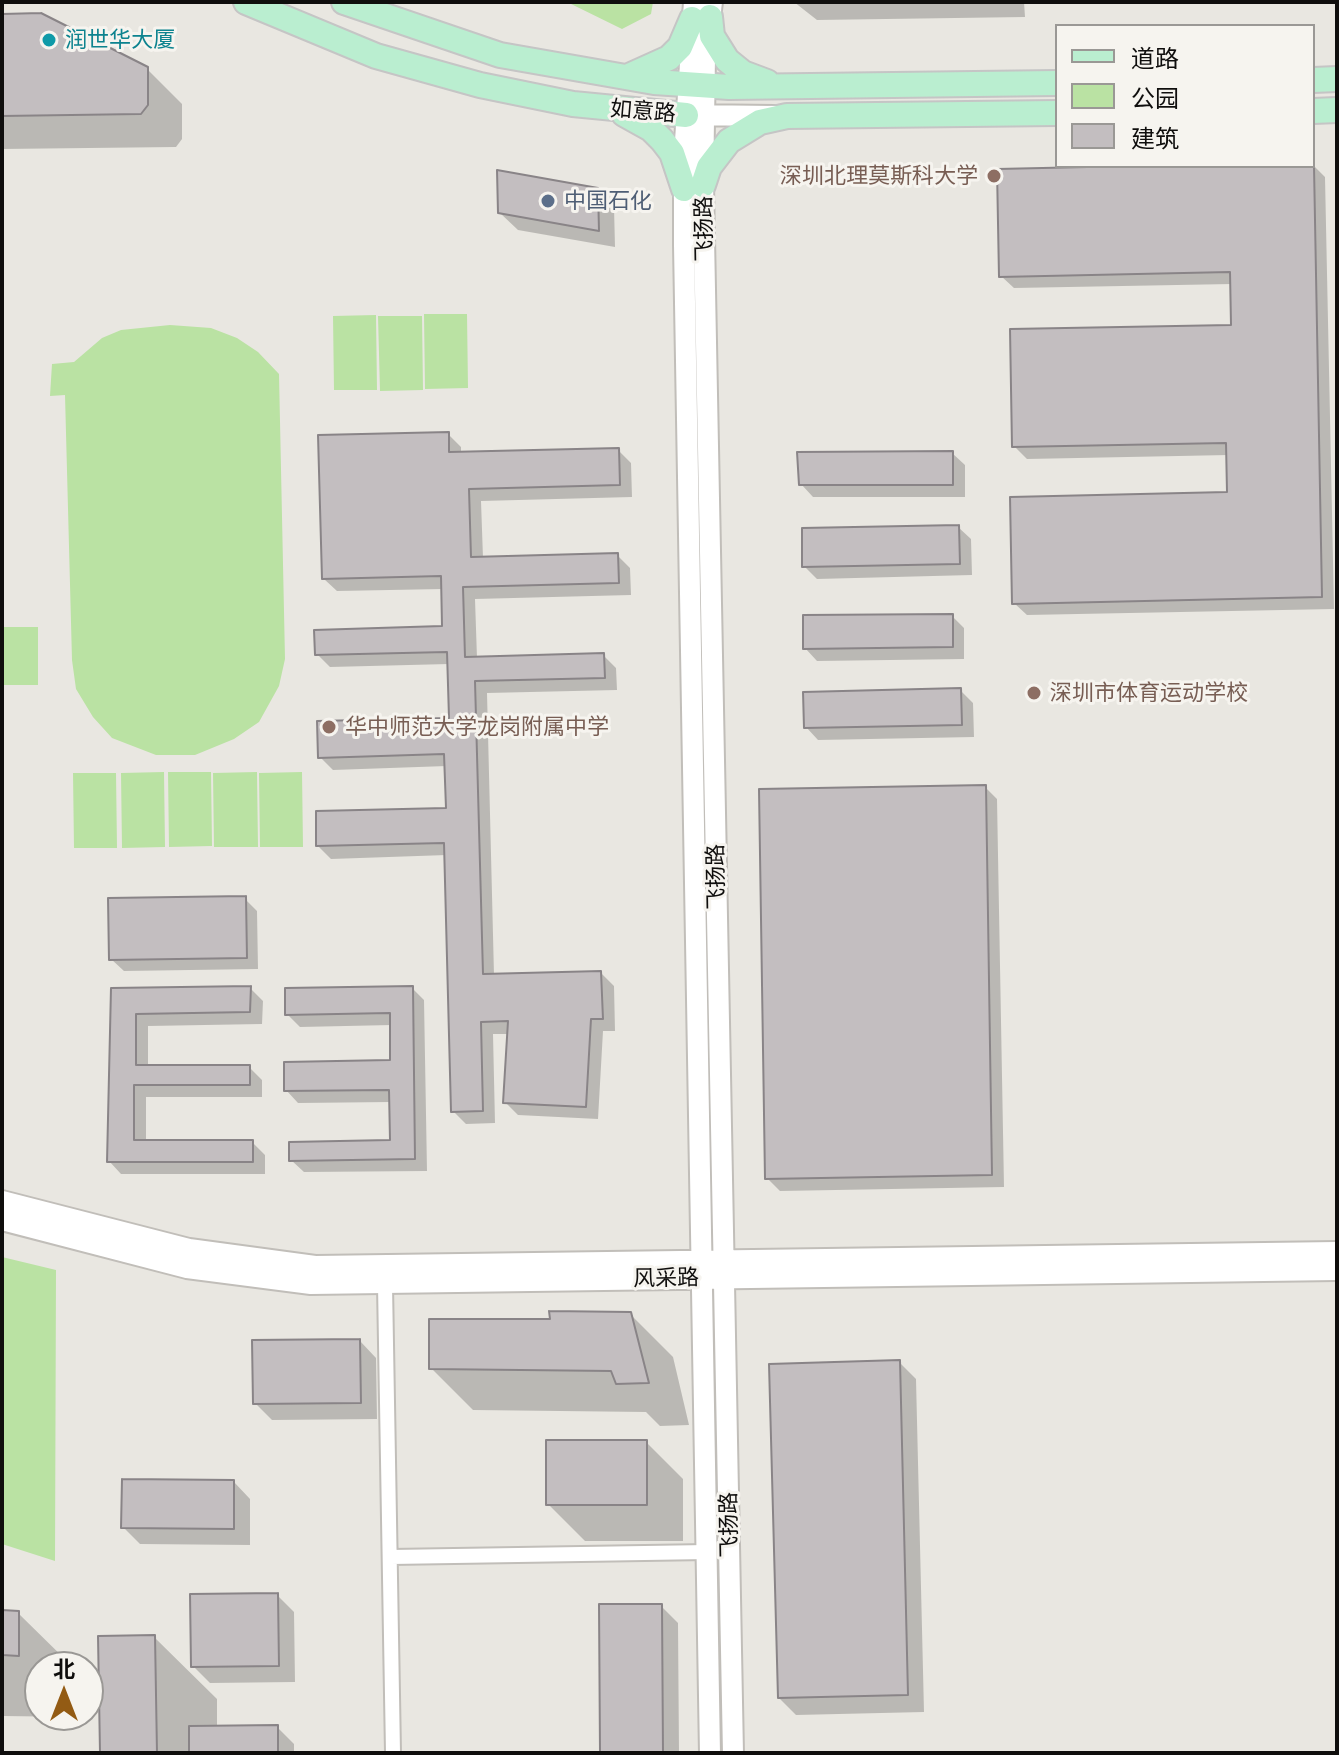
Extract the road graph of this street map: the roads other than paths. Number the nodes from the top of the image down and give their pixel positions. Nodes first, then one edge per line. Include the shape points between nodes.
1 (246, 2) edge
2 (344, 2) edge
3 (702, 10) edge
4 (622, 78) junction
5 (1055, 83) edge
6 (696, 85) junction
7 (785, 86) junction
8 (615, 109) junction
9 (1055, 113) edge
10 (695, 116) junction
11 (787, 116) junction
12 (694, 187) junction
13 (2, 1201) edge
14 (2, 1220) edge
15 (1337, 1252) edge
16 (704, 1268) junction
17 (725, 1268) junction
18 (1337, 1270) edge
19 (385, 1285) junction
20 (708, 1552) junction
21 (391, 1557) junction
22 (393, 1753) edge
23 (710, 1753) edge
24 (733, 1753) edge

1 - 8 main road, 如意路 via 430,72
2 - 4 main road, 如意路 via 500,55
3 - 4 main road via 669,58
3 - 6 street, 飞扬路
3 - 7 main road via 727,60 743,73
4 - 6 main road, 如意路
5 - 7 main road, 如意路
6 - 7 main road, 如意路
6 - 10 street, 飞扬路
8 - 10 main road, 如意路
8 - 12 main road via 651,129
9 - 11 main road, 如意路
10 - 11 street, 如意路
10 - 12 street, 飞扬路
11 - 12 main road via 760,122 729,141
12 - 16 street, 飞扬路
12 - 17 street, 飞扬路
13 - 16 street, 风采路 via 189,1249 302,1265
14 - 19 street, 风采路 via 225,1275
15 - 17 street, 风采路
16 - 17 street, 风采路
16 - 19 street, 风采路
16 - 20 street, 飞扬路
17 - 18 street, 风采路
17 - 24 street, 飞扬路
19 - 21 street
20 - 21 street
20 - 23 street, 飞扬路
21 - 22 street

